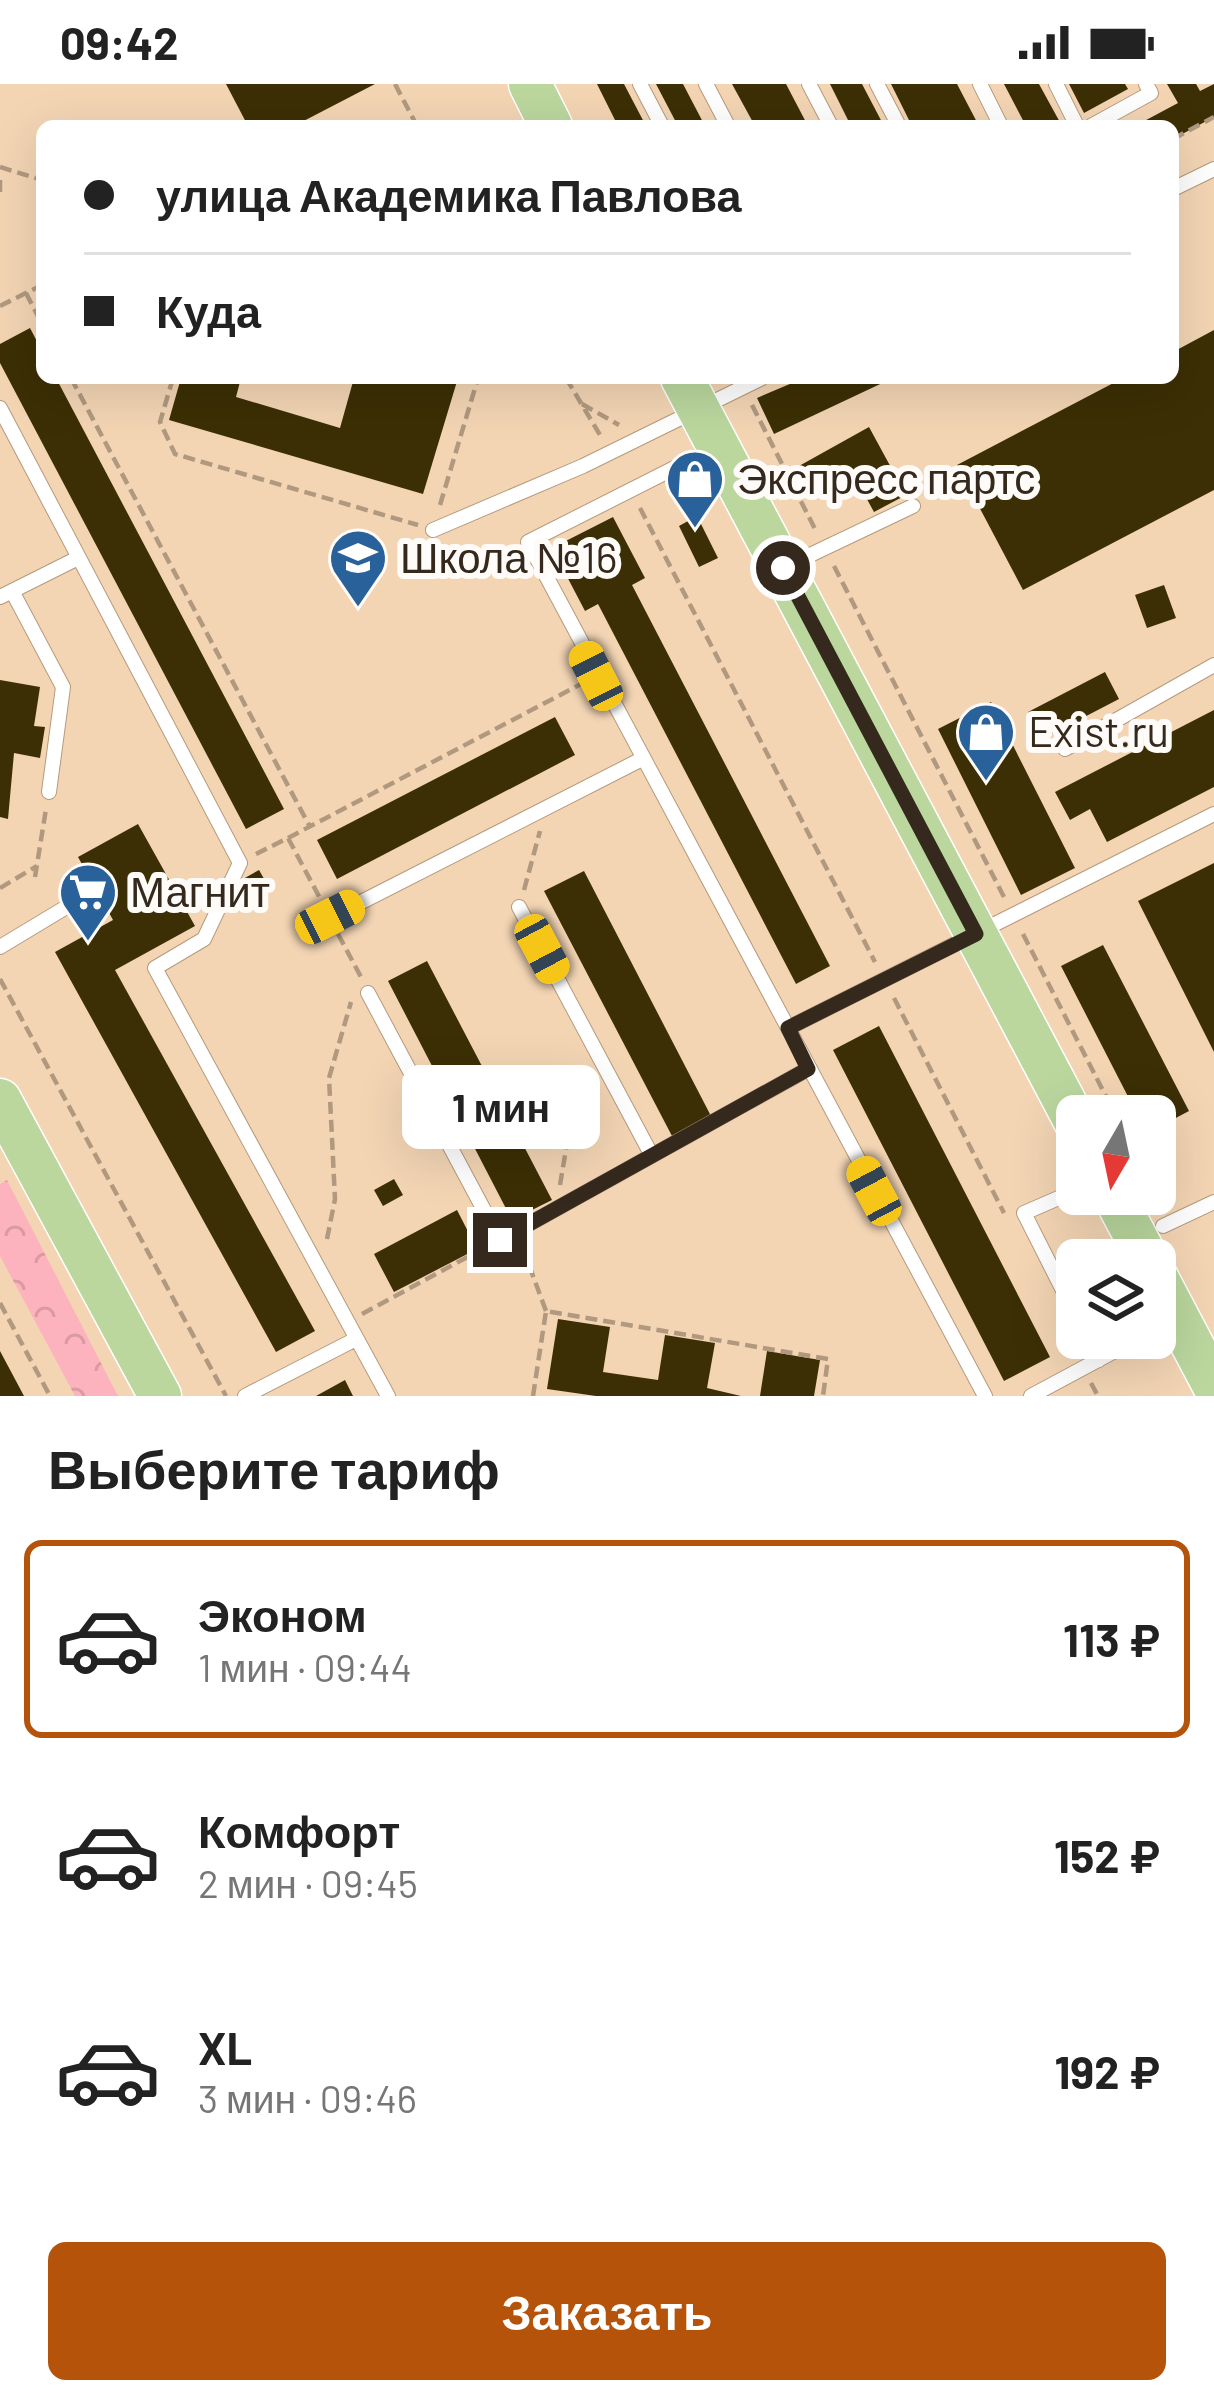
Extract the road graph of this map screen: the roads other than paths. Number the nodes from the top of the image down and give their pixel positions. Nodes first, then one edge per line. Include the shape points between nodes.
1 (530, 84) edge
2 (640, 84) edge
3 (706, 84) edge
4 (809, 84) edge
5 (877, 84) edge
6 (980, 84) edge
7 (1056, 84) edge
8 (1146, 84) edge
9 (548, 120) edge
10 (659, 120) edge
11 (725, 120) edge
12 (828, 120) edge
13 (896, 120) edge
14 (998, 120) edge
15 (1074, 120) edge
16 (1102, 120) edge
17 (1214, 169) edge
18 (1179, 186) edge
19 (749, 384) edge
20 (690, 393) edge
21 (2, 417) edge
22 (718, 446) junction
23 (913, 506) dead end
24 (433, 530) road end
25 (78, 558) junction
26 (783, 568) junction
27 (6, 594) edge
28 (1214, 665) edge
29 (1065, 749) dead end
30 (642, 759) junction
31 (49, 792) road end
32 (1214, 814) edge
33 (68, 906) dead end
34 (519, 907) road end
35 (330, 917) road end
36 (976, 934) junction
37 (0, 947) edge
38 (368, 993) road end
39 (788, 1028) junction
40 (808, 1069) junction
41 (1061, 1095) edge
42 (0, 1100) edge
43 (651, 1154) junction
44 (1056, 1200) edge
45 (1214, 1202) edge
46 (1131, 1215) edge
47 (1152, 1239) edge
48 (1161, 1239) edge
49 (1056, 1277) edge
50 (1176, 1326) edge
51 (356, 1339) junction
52 (1099, 1360) edge
53 (1214, 1386) edge
54 (160, 1396) edge
55 (245, 1396) edge
56 (388, 1396) edge
57 (985, 1396) edge
58 (1030, 1396) edge

1 - 9 main road
2 - 10 lane
3 - 11 lane
4 - 12 lane
5 - 13 lane
6 - 14 lane
7 - 15 lane
8 - 16 lane via 1151,93
17 - 18 lane
19 - 20 lane
20 - 22 main road
20 - 24 lane via 640,437
21 - 25 lane
22 - 26 main road
22 - 30 lane via 528,542
23 - 26 lane
25 - 27 lane
25 - 51 lane via 240,863 204,939 155,968
26 - 36 main road
27 - 31 lane via 63,687
28 - 29 lane
30 - 35 lane
30 - 39 lane
32 - 36 lane
33 - 37 lane
34 - 43 lane
36 - 39 lane
36 - 41 main road
38 - 43 lane via 500,1240
39 - 40 lane
40 - 43 lane
40 - 57 lane
42 - 54 main road
44 - 49 lane via 1024,1214
45 - 48 lane
46 - 47 main road
50 - 53 main road
51 - 55 lane
51 - 56 lane
52 - 58 lane

